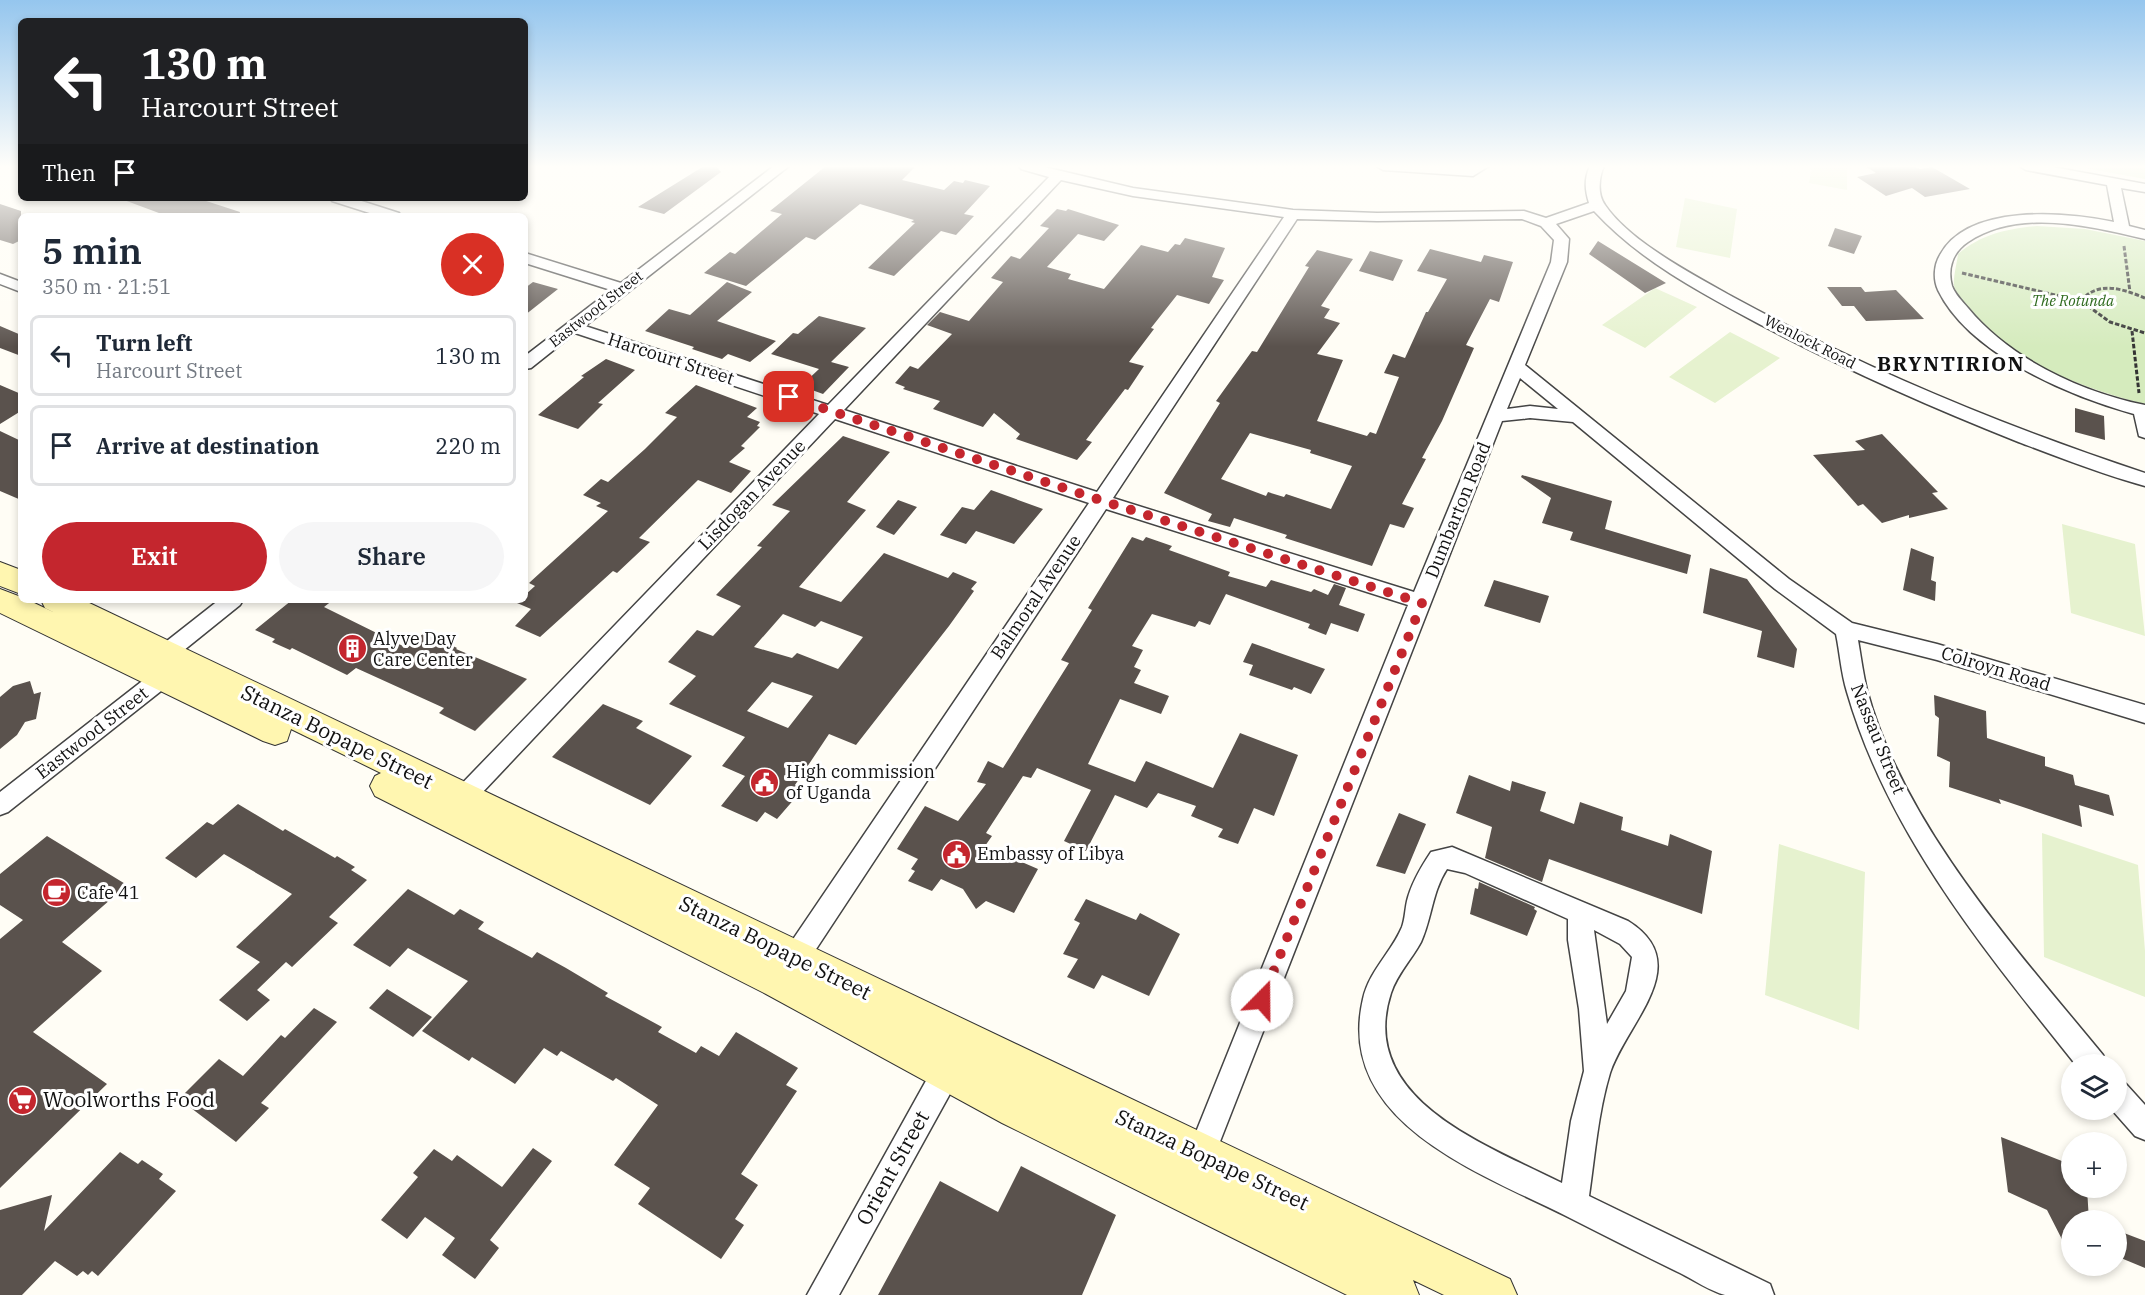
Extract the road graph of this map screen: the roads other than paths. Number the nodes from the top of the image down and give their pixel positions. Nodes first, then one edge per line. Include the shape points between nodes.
1 (703, 226) edge
2 (1009, 226) edge
3 (1285, 226) edge
4 (1549, 226) edge
5 (1616, 226) edge
6 (1986, 226) edge
7 (2107, 226) edge
8 (2122, 228) joint
9 (2145, 235) edge
10 (528, 259) edge
11 (0, 279) edge
12 (18, 286) edge
13 (622, 288) junction
14 (572, 327) junction
15 (528, 362) edge
16 (1517, 367) junction
17 (2143, 410) edge
18 (832, 411) junction
19 (1496, 416) junction
20 (1580, 417) junction
21 (2145, 432) edge
22 (2145, 480) edge
23 (1100, 500) junction
24 (0, 573) edge
25 (18, 582) edge
26 (0, 600) edge
27 (61, 603) edge
28 (230, 603) edge
29 (1422, 603) junction
30 (1846, 630) junction
31 (165, 664) junction
32 (2145, 714) edge
33 (0, 805) edge
34 (454, 806) junction
35 (1581, 914) junction
36 (788, 969) junction
37 (2084, 1054) edge
38 (956, 1055) junction
39 (1597, 1070) junction
40 (2127, 1106) edge
41 (2145, 1126) edge
42 (1194, 1173) junction
43 (1573, 1204) junction
44 (822, 1295) edge
45 (1396, 1295) edge
46 (1494, 1295) edge
47 (1759, 1295) edge

1 - 13 street, Eastwood Street
2 - 18 street, Lisdogan Avenue
3 - 23 street, Balmoral Avenue
4 - 16 street, Dumbarton Road via 1562,239 1562,249
5 - 22 street, Wenlock Road via 1690,279 1883,379 1978,421
6 - 17 street via 1964,236 1949,249 1942,268 1945,289 1963,315 1991,341 2027,365
7 - 8 street
8 - 9 street
10 - 13 street
11 - 12 street
13 - 14 street, Eastwood Street
14 - 15 street, Eastwood Street
14 - 18 street, Harcourt Street
16 - 19 street, Dumbarton Road
16 - 20 street
17 - 21 street
18 - 23 street, Harcourt Street
18 - 34 street, Lisdogan Avenue
19 - 20 street via 1530,412
19 - 29 street, Dumbarton Road
20 - 30 street via 1782,584
23 - 29 street, Harcourt Street
23 - 36 street, Balmoral Avenue
24 - 25 main road
26 - 31 main road, Stanza Bopape Street
27 - 31 main road, Stanza Bopape Street
28 - 31 street, Eastwood Street
29 - 42 street, Dumbarton Road
30 - 32 street, Colroyn Road via 1916,646
30 - 37 street, Nassau Street via 1850,668 1863,713 1893,784 1943,867
31 - 33 street, Eastwood Street
31 - 34 main road, Stanza Bopape Street
34 - 36 main road, Stanza Bopape Street
35 - 39 street
35 - 39 street via 1637,941 1646,962 1638,994
35 - 43 street via 1472,865 1452,858 1440,860 1424,890 1407,945 1380,986 1373,1040 1389,1088 1408,1109 1476,1156
36 - 38 main road, Stanza Bopape Street
38 - 42 main road, Stanza Bopape Street via 1017,1108
38 - 44 street, Orient Street
39 - 43 street
40 - 41 street
42 - 45 main road, Stanza Bopape Street
42 - 46 main road, Stanza Bopape Street
43 - 47 street

